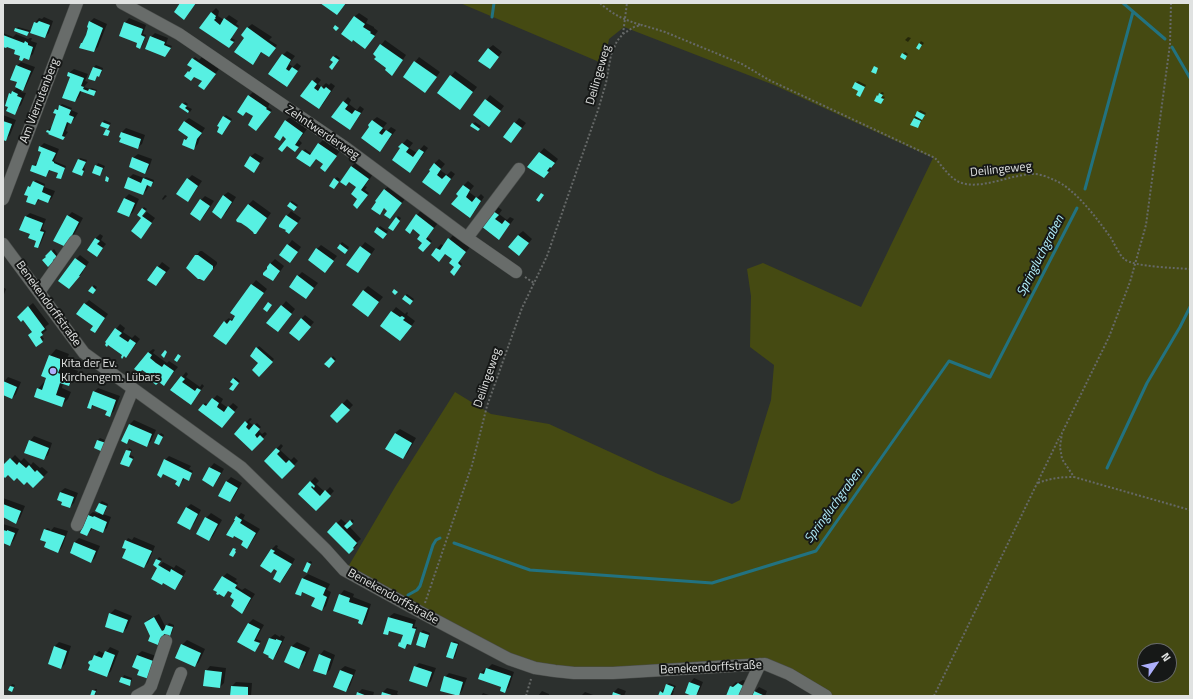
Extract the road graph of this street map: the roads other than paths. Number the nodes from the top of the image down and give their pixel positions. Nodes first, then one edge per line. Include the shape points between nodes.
1 (77, 3) edge
2 (122, 3) edge
3 (519, 169) dead end
4 (3, 199) edge
5 (467, 238) junction
6 (75, 241) dead end
7 (3, 244) edge
8 (516, 272) dead end
9 (39, 292) junction
10 (133, 389) junction
11 (77, 525) dead end
12 (166, 641) dead end
13 (760, 664) junction
14 (181, 673) dead end
15 (818, 694) edge
16 (137, 696) edge
17 (172, 696) edge
18 (745, 696) edge

1 - 4 street, Am Vierrutenberg
2 - 5 street, Zehntwerderweg via 179,34 346,148
3 - 5 street
5 - 8 street, Zehntwerderweg
6 - 9 street
7 - 9 street, Benekendorffstraße
9 - 10 street, Benekendorffstraße via 84,353
10 - 11 street
10 - 13 street, Benekendorffstraße via 241,467 344,570 508,659 535,668 574,673
12 - 16 street via 151,686
13 - 15 street, Benekendorffstraße via 783,671
13 - 18 street
14 - 17 street

